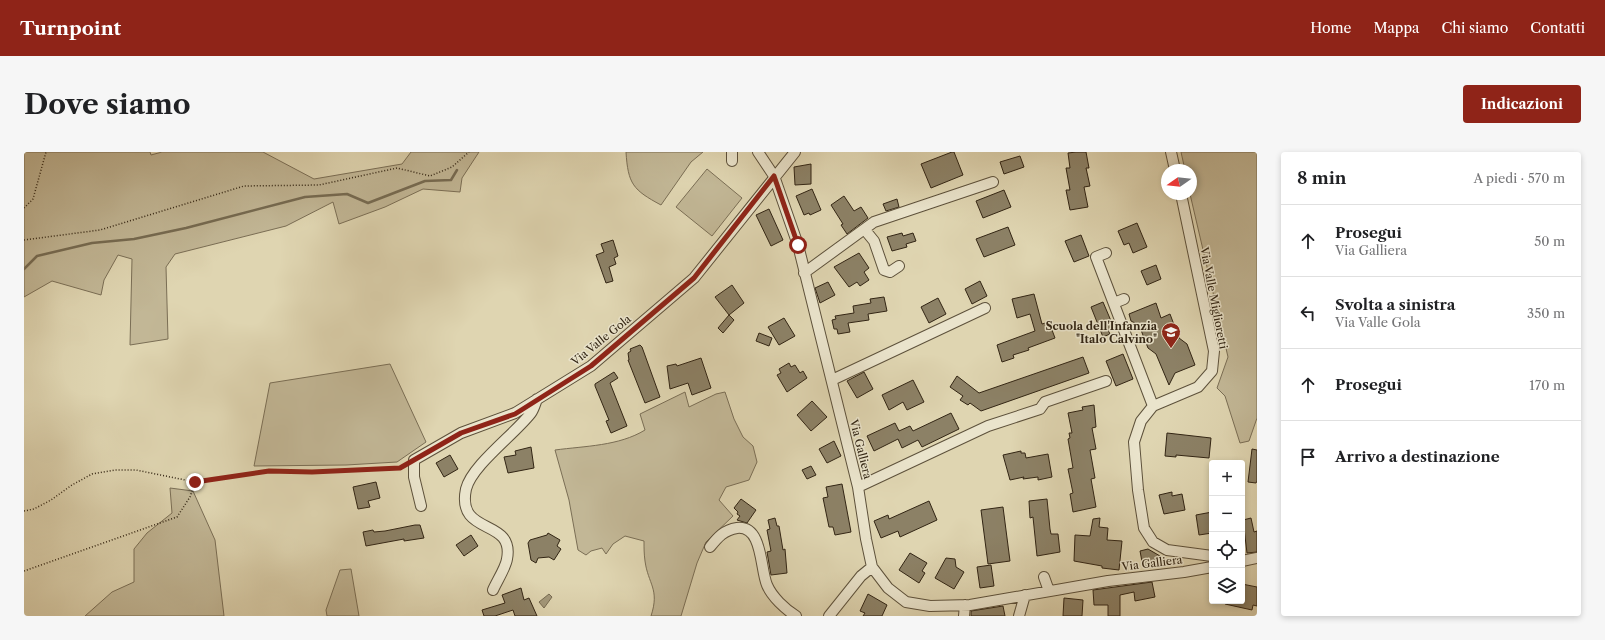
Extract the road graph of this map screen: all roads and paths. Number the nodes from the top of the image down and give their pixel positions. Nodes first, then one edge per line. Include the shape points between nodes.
1 (46, 152) edge
2 (469, 152) edge
3 (758, 152) edge
4 (795, 152) edge
5 (1171, 152) edge
6 (1174, 164) edge
7 (774, 176) junction
8 (993, 182) dead end
9 (1181, 200) edge
10 (24, 208) edge
11 (864, 230) junction
12 (24, 240) edge
13 (1106, 253) dead end
14 (899, 266) dead end
15 (804, 273) junction
16 (1124, 299) dead end
17 (1114, 303) junction
18 (985, 308) dead end
19 (832, 380) junction
20 (1106, 381) dead end
21 (538, 400) junction
22 (1153, 406) junction
23 (414, 460) junction
24 (195, 482) junction
25 (858, 487) junction
26 (421, 506) dead end
27 (24, 511) edge
28 (710, 546) dead end
29 (1209, 556) edge
30 (1257, 558) edge
31 (1245, 560) edge
32 (1209, 566) edge
33 (872, 567) junction
34 (24, 571) edge
35 (1044, 577) dead end
36 (493, 590) dead end
37 (1049, 591) junction
38 (1025, 595) junction
39 (964, 605) junction
40 (796, 616) edge
41 (829, 616) edge
42 (964, 616) edge
43 (1019, 616) edge

1 - 10 path via 32,199
2 - 12 path via 452,167 430,176 397,168 319,186 244,186 100,230
3 - 7 street, Via Galliera
4 - 7 street, Via Valle Gola
5 - 6 street
7 - 15 street, Via Galliera via 798,245
7 - 21 street, Via Valle Gola via 694,278 591,366
8 - 11 street via 874,222
9 - 22 street, Via Valle Miglioretti via 1214,351 1212,371 1198,387
11 - 14 street via 874,241 884,270 890,272
11 - 15 street
13 - 17 street via 1096,257
15 - 19 street, Via Galliera
16 - 17 street
17 - 22 street
18 - 19 street
19 - 25 street, Via Galliera
20 - 25 street via 1045,402 1040,409 988,426
21 - 23 street, Via Valle Gola via 515,414 461,433
21 - 36 street via 531,413 474,473 466,488 468,513 475,522 504,536 508,546 507,560
22 - 29 street, Via Valle Miglioretti via 1141,421 1134,442 1144,528 1152,542 1167,550
23 - 24 path via 400,468 269,471
23 - 26 street via 414,477
24 - 27 path via 136,470 92,474 34,510
24 - 34 path via 190,497 177,517
25 - 33 street, Via Galliera
28 - 40 street via 730,529 741,528 752,533 758,542 767,586 786,610
30 - 31 street
32 - 37 street, Via Galliera
33 - 39 street, Via Galliera via 888,588 906,602 930,606
33 - 41 street via 861,576
35 - 37 street
37 - 38 street, Via Galliera
38 - 39 street, Via Galliera
38 - 43 street
39 - 42 street

